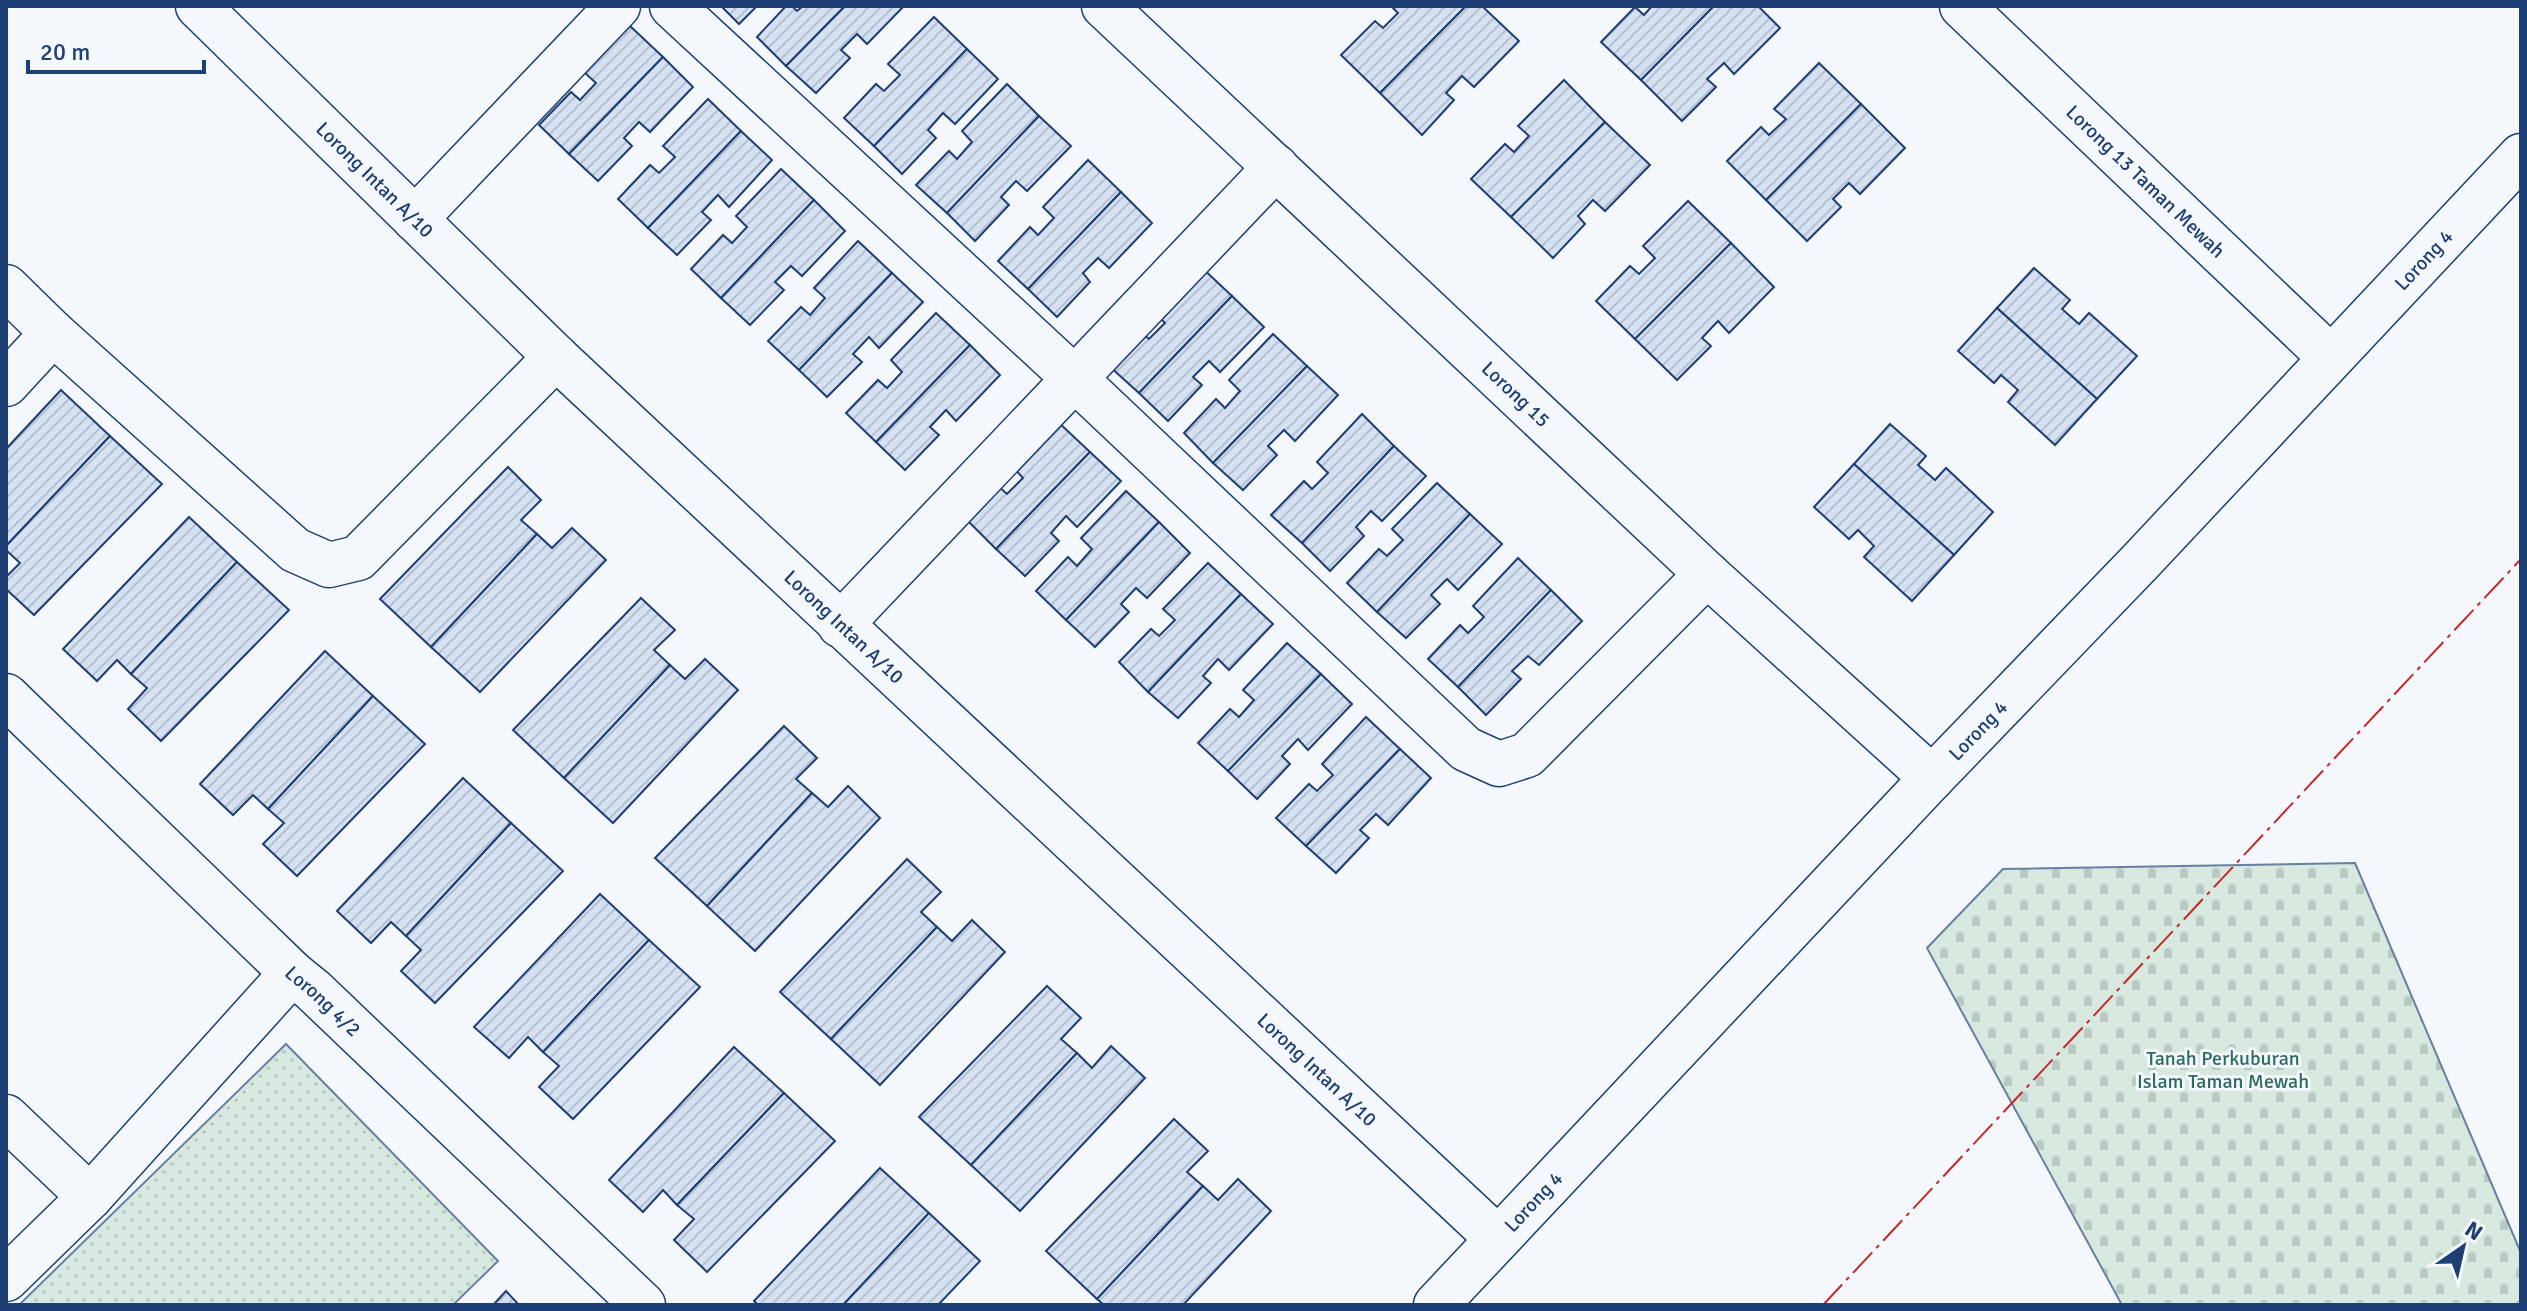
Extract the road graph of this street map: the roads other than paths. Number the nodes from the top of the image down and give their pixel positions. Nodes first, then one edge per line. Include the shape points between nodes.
1 (618, 6) edge
2 (672, 6) edge
3 (1104, 6) edge
4 (1962, 6) edge
5 (207, 9) edge
6 (2521, 156) edge
7 (1276, 167) junction
8 (415, 219) junction
9 (6, 287) edge
10 (53, 333) junction
11 (556, 357) junction
12 (2330, 357) junction
13 (1074, 378) junction
14 (6, 384) edge
15 (1707, 574) junction
16 (840, 625) junction
17 (6, 696) edge
18 (1932, 778) junction
19 (292, 973) junction
20 (6, 1117) edge
21 (90, 1197) junction
22 (1497, 1238) junction
23 (6, 1279) edge
24 (643, 1305) edge
25 (1436, 1305) edge

1 - 8 street
2 - 13 street
3 - 7 street, Lorong 15
4 - 12 street, Lorong 13 Taman Mewah
5 - 8 street, Lorong Intan A/10
6 - 12 street, Lorong 4
7 - 13 street
7 - 15 street, Lorong 15
8 - 11 street, Lorong Intan A/10
9 - 10 street
10 - 11 street via 295,550 329,565 358,558
10 - 14 street
11 - 16 street, Lorong Intan A/10
12 - 18 street, Lorong 4
13 - 15 street via 1466,749 1499,764 1527,755
13 - 16 street
15 - 18 street, Lorong 15
16 - 22 street, Lorong Intan A/10
17 - 19 street, Lorong 4/2
18 - 22 street, Lorong 4
19 - 21 street
19 - 24 street, Lorong 4/2
20 - 21 street
21 - 23 street
22 - 25 street, Lorong 4

